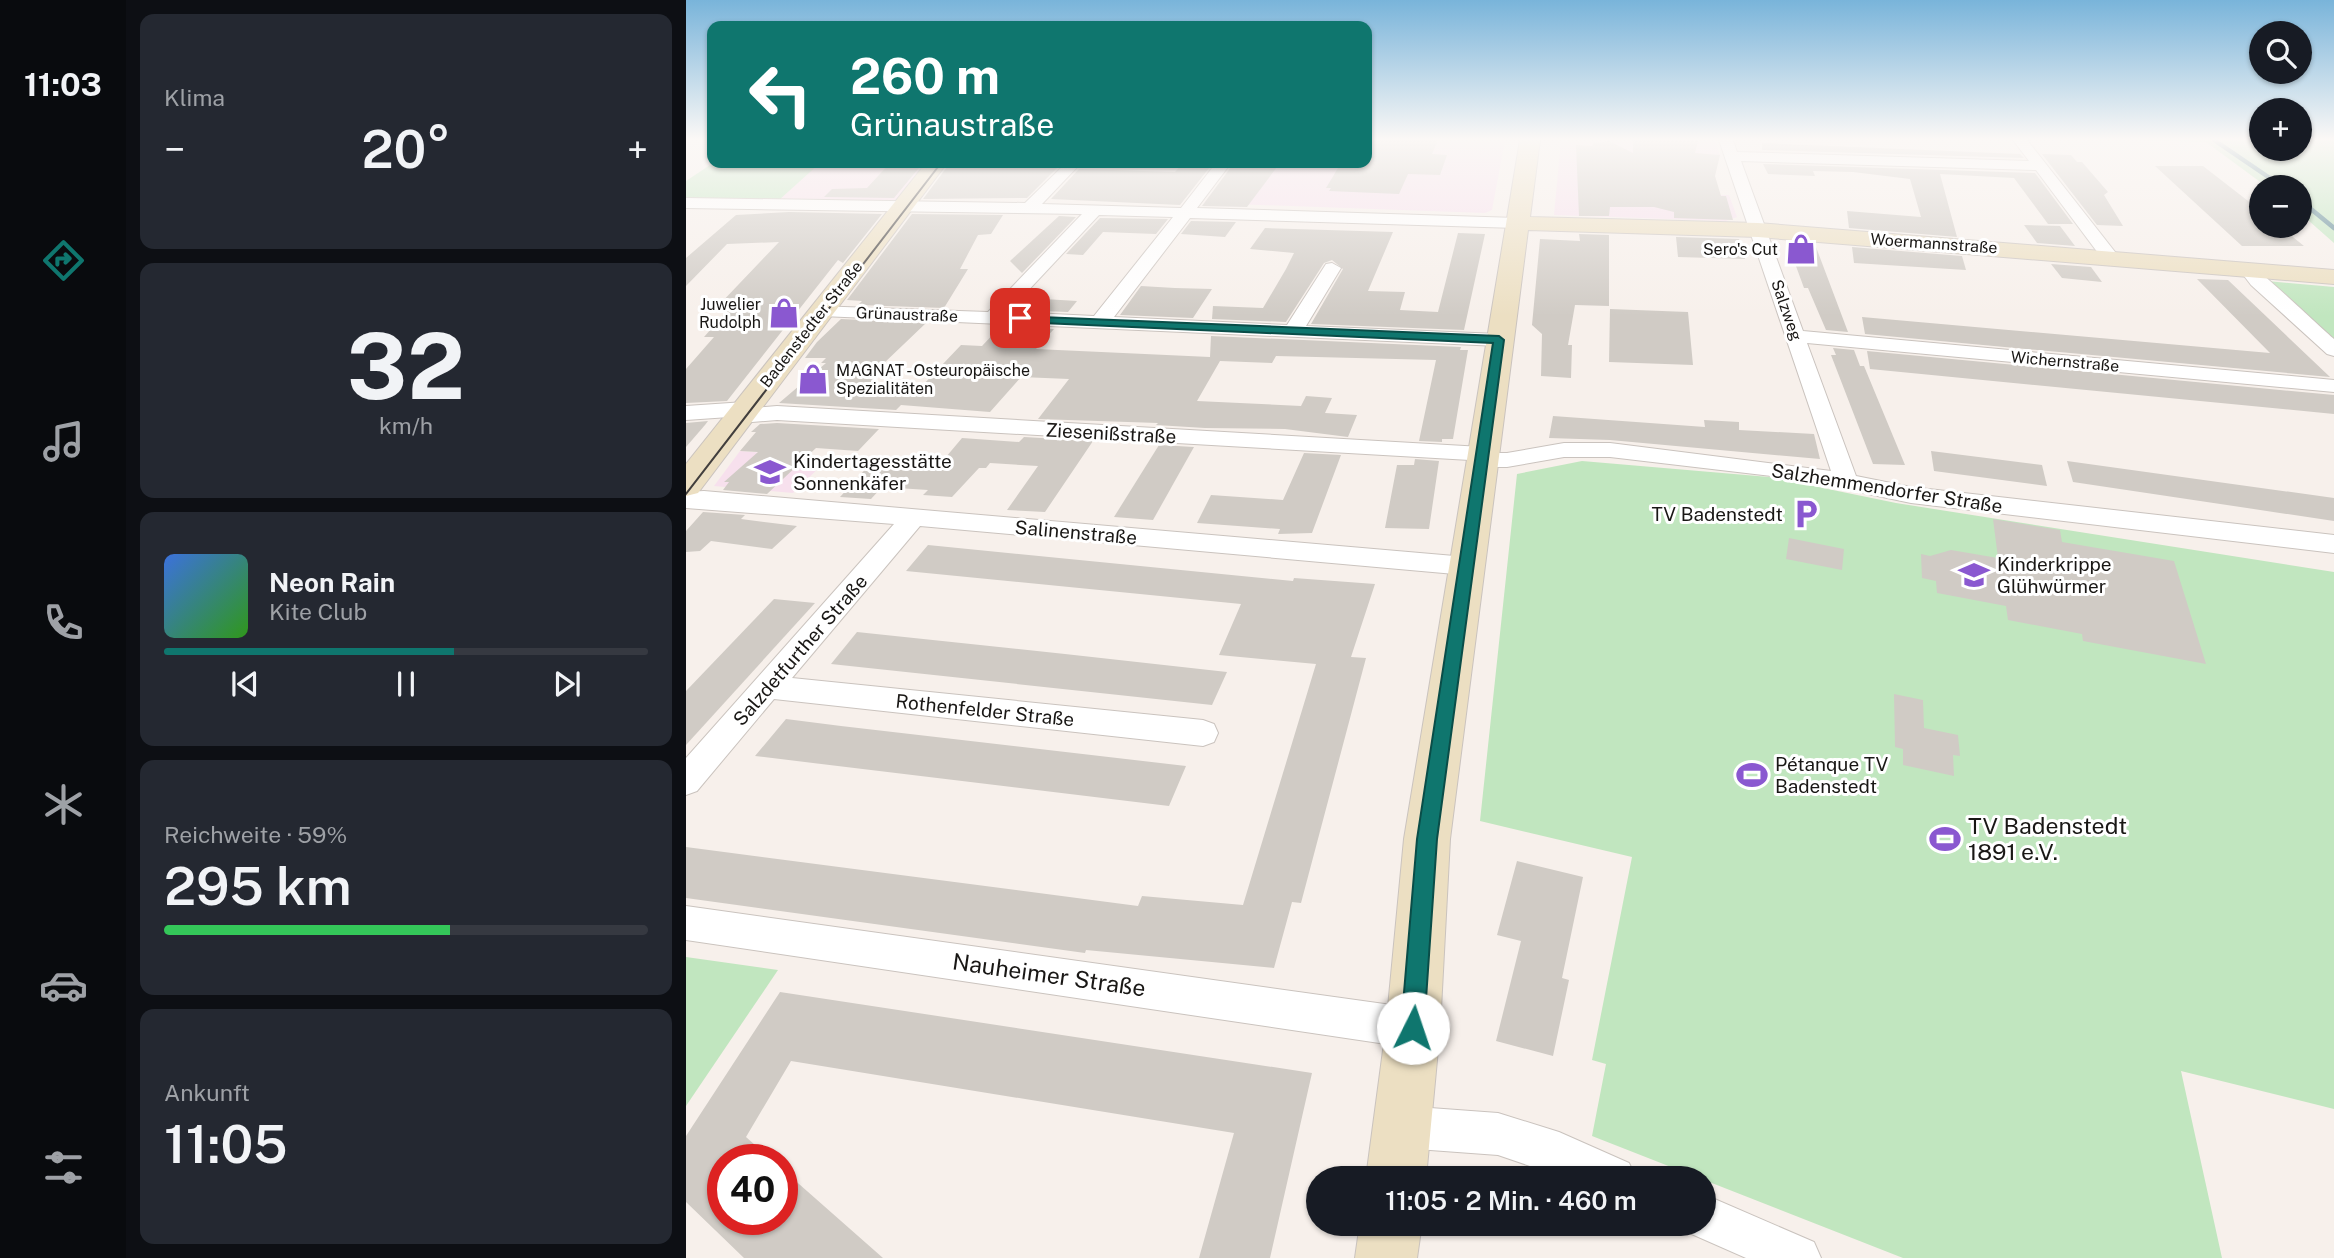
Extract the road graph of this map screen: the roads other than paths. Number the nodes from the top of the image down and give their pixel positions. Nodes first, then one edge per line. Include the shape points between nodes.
1 (909, 199) edge
2 (1038, 199) edge
3 (1196, 199) edge
4 (1521, 199) edge
5 (1747, 199) edge
6 (2066, 199) edge
7 (686, 203) edge
8 (904, 205) junction
9 (1029, 208) junction
10 (1095, 210) junction
11 (1185, 213) junction
12 (1517, 223) junction
13 (1758, 230) junction
14 (2110, 257) junction
15 (1332, 268) dead end
16 (2248, 268) junction
17 (2334, 277) edge
18 (822, 310) junction
19 (993, 317) junction
20 (1100, 322) junction
21 (1292, 333) junction
22 (1796, 336) junction
23 (1499, 340) junction
24 (2334, 350) edge
25 (2334, 386) edge
26 (686, 413) edge
27 (743, 413) junction
28 (1482, 457) junction
29 (1846, 481) junction
30 (686, 486) edge
31 (686, 500) edge
32 (914, 518) junction
33 (2334, 544) edge
34 (1466, 566) junction
35 (768, 687) junction
36 (1203, 733) dead end
37 (686, 781) edge
38 (686, 923) edge
39 (1413, 1028) junction
40 (1403, 1127) junction
41 (1398, 1166) edge
42 (1588, 1166) edge
43 (1716, 1222) edge
44 (1389, 1236) edge
45 (1386, 1258) edge
46 (1798, 1258) edge

1 - 8 street, Badenstedter Straße
2 - 9 street
3 - 11 street
4 - 12 street
5 - 13 street, Salzweg
6 - 14 street
7 - 8 street, Woermannstraße
8 - 9 street, Woermannstraße
8 - 18 street, Badenstedter Straße
9 - 10 street, Woermannstraße
10 - 11 street, Woermannstraße
10 - 19 street
11 - 12 street, Woermannstraße
11 - 20 street
12 - 13 street, Woermannstraße
12 - 23 street
13 - 14 street, Woermannstraße
13 - 22 street, Salzweg
14 - 16 street, Woermannstraße
15 - 21 street
16 - 17 street, Woermannstraße
16 - 24 street
18 - 19 street, Grünaustraße
18 - 27 street, Badenstedter Straße
19 - 20 street, Grünaustraße
20 - 21 street, Grünaustraße
21 - 23 street, Grünaustraße
22 - 25 street, Wichernstraße
22 - 29 street, Salzweg
23 - 28 street
26 - 27 street, Ziesenißstraße
27 - 28 street, Ziesenißstraße
27 - 30 street, Badenstedter Straße
28 - 29 street, Salzhemmendorfer Straße via 1507,460 1564,450 1610,450
28 - 34 street
29 - 33 street, Salzhemmendorfer Straße via 1911,495
31 - 32 street, Salinenstraße
32 - 34 street, Salinenstraße
32 - 35 street, Salzdetfurther Straße
34 - 39 street via 1427,839
35 - 36 street, Rothenfelder Straße
35 - 37 street, Salzdetfurther Straße
38 - 39 street, Nauheimer Straße
39 - 40 street
40 - 41 street
40 - 42 street via 1498,1134
43 - 46 street
44 - 45 street

